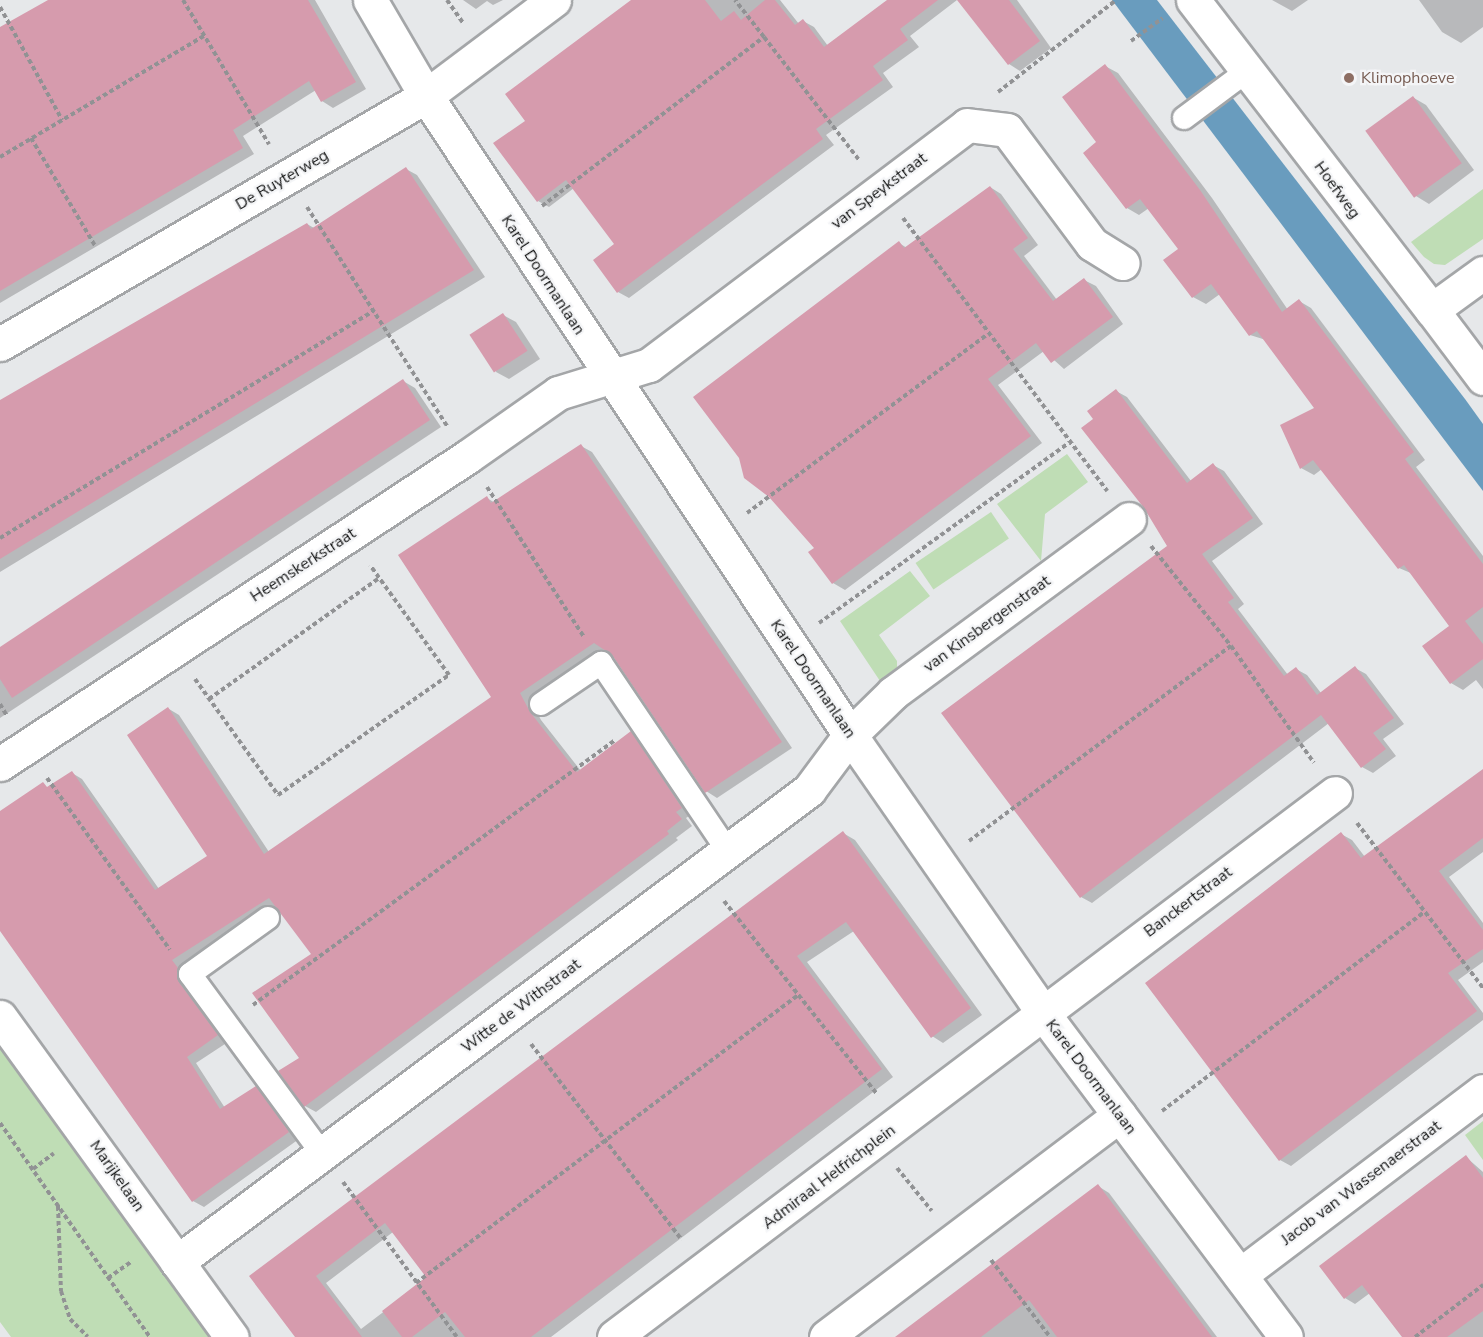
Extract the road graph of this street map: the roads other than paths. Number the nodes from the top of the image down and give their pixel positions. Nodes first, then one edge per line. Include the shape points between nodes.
1 (370, 0) edge
2 (554, 0) edge
3 (1181, 7) edge
4 (1241, 76) junction
5 (426, 96) junction
6 (1184, 118) dead end
7 (1123, 263) dead end
8 (1483, 273) edge
9 (1432, 310) junction
10 (0, 344) edge
11 (611, 377) junction
12 (1483, 378) edge
13 (1129, 519) dead end
14 (541, 704) dead end
15 (850, 735) junction
16 (12, 755) edge
17 (1335, 793) dead end
18 (728, 851) junction
19 (268, 918) dead end
20 (1045, 1016) junction
21 (0, 1017) edge
22 (1483, 1091) edge
23 (1126, 1124) junction
24 (323, 1155) junction
25 (177, 1262) junction
26 (1240, 1275) junction
27 (232, 1337) edge
28 (614, 1337) edge
29 (826, 1337) edge
30 (1286, 1337) edge

1 - 5 street, Karel Doormanlaan
2 - 5 street, De Ruyterweg
3 - 4 street, Hoefweg
4 - 6 lane
4 - 9 street, Hoefweg
5 - 10 street, De Ruyterweg
5 - 11 street, Karel Doormanlaan
7 - 11 street, van Speykstraat via 1092,244 1007,130 967,125 649,365
8 - 9 street
9 - 12 street, Hoefweg
11 - 15 street, Karel Doormanlaan
11 - 16 street, Heemskerkstraat via 558,393 467,457
13 - 15 street, van Kinsbergenstraat via 893,693
14 - 18 lane via 601,663
15 - 18 street, Witte de Withstraat via 809,790
15 - 20 street, Karel Doormanlaan
17 - 20 street, Banckertstraat via 1101,968
18 - 24 street, Witte de Withstraat
19 - 24 lane via 190,974
20 - 23 street, Karel Doormanlaan
20 - 28 street, Admiraal Helfrichplein
21 - 25 street, Marijkelaan
22 - 26 street, Jacob van Wassenaerstraat
23 - 26 street, Karel Doormanlaan
23 - 29 street via 963,1235
24 - 25 street, Witte de Withstraat
25 - 27 street, Marijkelaan
26 - 30 street, Karel Doormanlaan

